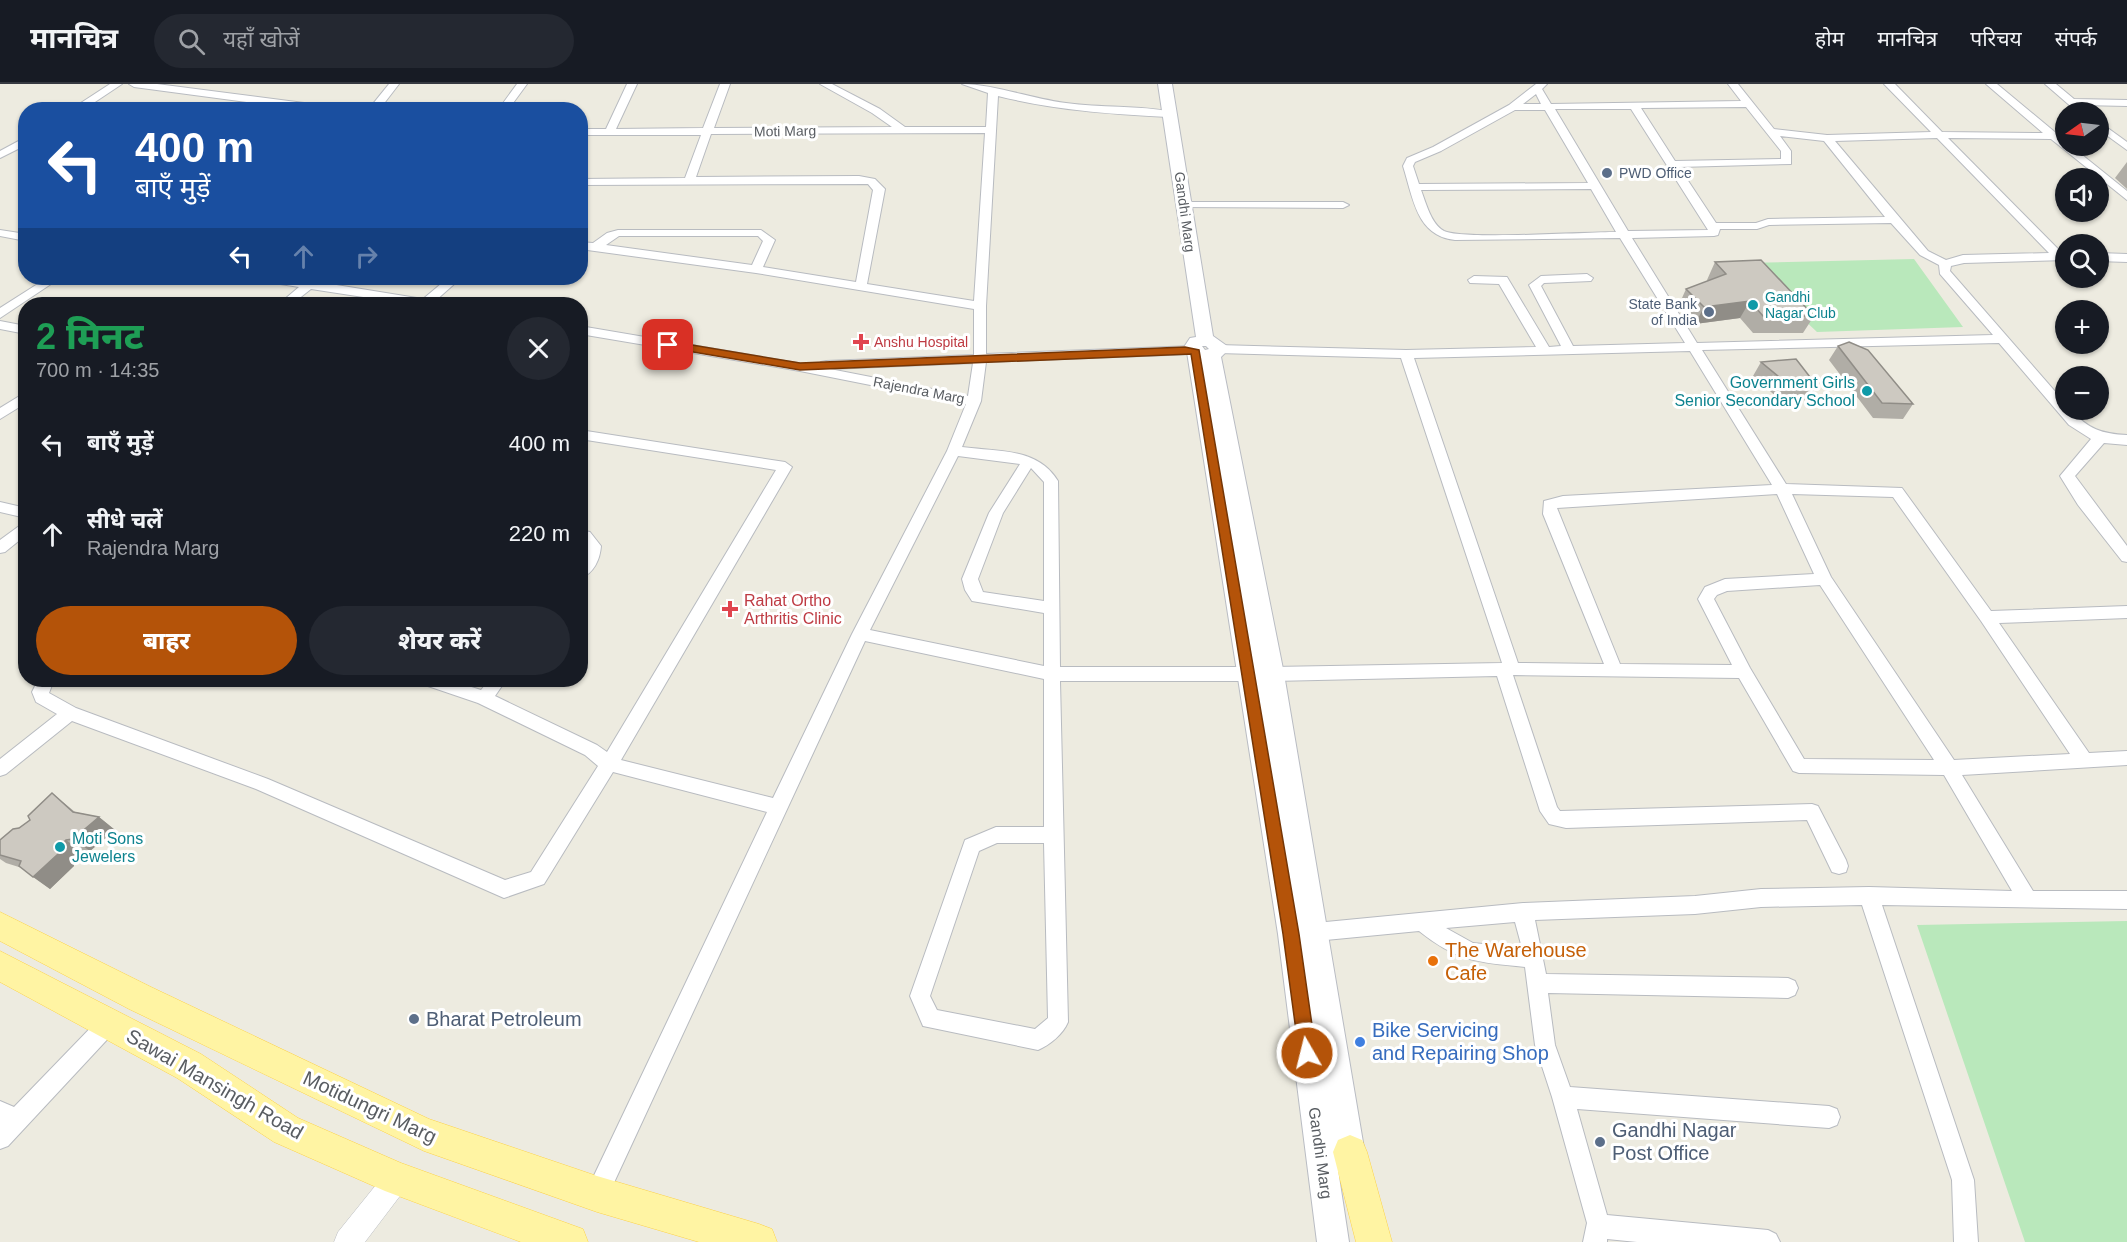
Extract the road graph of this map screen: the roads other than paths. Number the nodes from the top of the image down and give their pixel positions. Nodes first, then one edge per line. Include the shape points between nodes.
1 (117, 84) edge
2 (134, 84) edge
3 (394, 84) edge
4 (522, 84) edge
5 (632, 84) edge
6 (724, 84) edge
7 (825, 84) edge
8 (967, 84) edge
9 (1165, 84) edge
10 (1733, 84) edge
11 (1889, 84) edge
12 (1991, 84) edge
13 (2050, 84) edge
14 (1540, 86) edge
15 (993, 93) junction
16 (88, 102) edge
17 (273, 102) edge
18 (379, 102) edge
19 (509, 102) edge
20 (2072, 102) edge
21 (2109, 103) edge
22 (2127, 103) edge
23 (1749, 104) junction
24 (1634, 106) junction
25 (1513, 107) junction
26 (1548, 107) junction
27 (1168, 114) junction
28 (902, 129) junction
29 (990, 130) junction
30 (610, 131) junction
31 (706, 131) junction
32 (588, 132) edge
33 (1770, 132) junction
34 (2055, 132) edge
35 (2109, 133) edge
36 (1939, 135) junction
37 (2109, 135) edge
38 (2112, 135) junction
39 (2055, 136) edge
40 (1827, 138) junction
41 (18, 146) edge
42 (2127, 147) edge
43 (0, 155) edge
44 (2082, 156) edge
45 (1672, 164) junction
46 (688, 181) junction
47 (588, 182) edge
48 (1594, 186) junction
49 (1416, 188) junction
50 (2127, 197) edge
51 (1183, 205) junction
52 (1343, 205) dead end
53 (1894, 220) junction
54 (1712, 226) junction
55 (0, 233) edge
56 (1624, 235) junction
57 (18, 236) edge
58 (588, 246) edge
59 (596, 247) junction
60 (2055, 249) edge
61 (2055, 256) edge
62 (2109, 257) edge
63 (2127, 258) edge
64 (1945, 264) junction
65 (756, 269) junction
66 (1587, 278) dead end
67 (1474, 280) dead end
68 (44, 285) edge
69 (308, 285) edge
70 (333, 285) edge
71 (447, 285) edge
72 (861, 285) junction
73 (26, 297) edge
74 (294, 297) edge
75 (392, 297) edge
76 (435, 297) edge
77 (18, 302) edge
78 (980, 306) junction
79 (0, 314) edge
80 (0, 325) edge
81 (18, 328) edge
82 (588, 331) edge
83 (2003, 339) junction
84 (1695, 347) junction
85 (1205, 349) junction
86 (1569, 350) junction
87 (1545, 351) junction
88 (1406, 354) junction
89 (980, 360) junction
90 (800, 367) junction
91 (18, 401) edge
92 (974, 401) junction
93 (2, 411) edge
94 (588, 435) edge
95 (2100, 438) junction
96 (2127, 440) edge
97 (954, 450) junction
98 (1029, 461) junction
99 (1782, 489) junction
100 (0, 507) edge
101 (18, 511) edge
102 (18, 532) edge
103 (588, 540) edge
104 (0, 548) edge
105 (2127, 557) edge
106 (588, 564) edge
107 (1824, 579) junction
108 (1051, 608) junction
109 (2127, 612) edge
110 (1987, 617) junction
111 (860, 634) junction
112 (1507, 669) junction
113 (1614, 669) junction
114 (1744, 672) junction
115 (1052, 674) junction
116 (1261, 674) junction
117 (42, 687) edge
118 (451, 687) edge
119 (493, 687) edge
120 (484, 698) junction
121 (70, 713) junction
122 (2127, 759) edge
123 (2084, 760) junction
124 (609, 764) junction
125 (1949, 768) junction
126 (0, 769) edge
127 (778, 807) junction
128 (1053, 835) junction
129 (1839, 866) dead end
130 (1869, 896) junction
131 (2028, 900) junction
132 (2127, 900) edge
133 (1523, 912) junction
134 (1422, 922) junction
135 (0, 926) edge
136 (1302, 934) junction
137 (1533, 959) junction
138 (0, 966) edge
139 (1536, 983) junction
140 (1788, 988) dead end
141 (109, 1023) junction
142 (1563, 1097) junction
143 (9, 1116) edge
144 (1829, 1117) dead end
145 (0, 1138) edge
146 (1350, 1152) junction
147 (397, 1179) junction
148 (597, 1194) junction
149 (1596, 1233) edge
150 (348, 1242) edge
151 (570, 1242) edge
152 (759, 1242) edge
153 (1333, 1242) edge
154 (1364, 1242) edge
155 (1374, 1242) edge
156 (1768, 1242) edge
157 (1966, 1242) edge

1 - 16 street
2 - 17 street
3 - 18 street
4 - 19 street
5 - 30 street
6 - 31 street
7 - 28 street
8 - 15 street
9 - 27 main road, Gandhi Marg
10 - 23 street
11 - 36 street
12 - 34 street
13 - 20 street
14 - 25 street
14 - 26 street
15 - 27 street via 1088,111
15 - 29 street
21 - 22 street
23 - 24 street
23 - 33 street
24 - 26 street
24 - 45 street
25 - 26 street
25 - 49 street via 1411,160 1408,166
26 - 48 street
27 - 51 main road, Gandhi Marg
28 - 29 street, Moti Marg
28 - 31 street, Moti Marg
29 - 78 street
30 - 31 street, Moti Marg
30 - 32 street, Moti Marg
31 - 46 street
33 - 40 street
33 - 45 street via 1786,151 1787,162
35 - 38 street
36 - 39 street
36 - 40 street
36 - 60 street
37 - 38 street
38 - 42 street
40 - 53 street
41 - 43 street
44 - 50 street
45 - 54 street
46 - 47 street
46 - 72 street via 871,181 879,189
48 - 49 street
48 - 56 street
49 - 56 street via 1429,224 1450,236
51 - 52 street
51 - 85 main road, Gandhi Marg
53 - 54 street
53 - 64 street via 1924,252
54 - 56 street via 1714,233
55 - 57 street
56 - 84 street
58 - 59 street
59 - 65 street
59 - 65 street via 618,233 761,233 769,240
61 - 64 street via 1962,259
62 - 63 street
64 - 83 street via 1944,271
65 - 72 street
66 - 86 street via 1540,280 1535,285
67 - 87 street via 1503,280 1507,284
68 - 73 street
69 - 74 street
70 - 75 street
71 - 76 street
72 - 78 street
77 - 79 street
78 - 89 street
80 - 81 street
82 - 90 street, Rajendra Marg
83 - 84 street
83 - 95 street via 2074,422
84 - 86 street
84 - 99 street
85 - 88 street
85 - 89 street
85 - 116 main road, Gandhi Marg
86 - 87 street
87 - 88 street
88 - 112 street
89 - 90 street
89 - 92 street
90 - 92 street, Rajendra Marg
91 - 93 street
92 - 97 street
94 - 124 street via 785,467
95 - 96 street
95 - 105 street via 2067,476
97 - 98 street
97 - 111 street
98 - 108 street via 1051,481
98 - 108 street via 996,513 970,579 978,597
99 - 107 street
99 - 110 street via 1898,492
99 - 113 street via 1563,501 1549,505
100 - 101 street
102 - 104 street
103 - 106 street via 593,546
107 - 114 street via 1725,585 1711,591 1706,599
107 - 125 street
108 - 115 street
109 - 110 street
110 - 123 street
111 - 115 street
111 - 127 street
112 - 113 street
112 - 116 street
112 - 129 street via 1549,811 1555,818 1812,812
113 - 114 street
114 - 125 street via 1799,766
115 - 116 street
115 - 128 street
116 - 136 main road, Gandhi Marg
117 - 121 street via 42,697
118 - 120 street
119 - 120 street
120 - 124 street via 591,750
121 - 124 street via 262,784 504,889 537,878
121 - 126 street
122 - 123 street
123 - 125 street
124 - 127 street
125 - 131 street
127 - 148 street
128 - 128 street via 996,835 972,846 920,996 930,1019 1038,1040 1058,1022
130 - 131 street
130 - 133 street
130 - 157 street via 1963,1180
131 - 132 street
133 - 134 street
133 - 137 street
134 - 136 street
134 - 137 street via 1447,941 1472,952
135 - 148 main road, Motidungri Marg via 424,1134
136 - 146 main road
136 - 153 main road, Gandhi Marg
137 - 139 street
138 - 141 main road, Sawai Mansingh Road
139 - 140 street
139 - 142 street via 1545,1045
141 - 143 street
141 - 147 main road, Sawai Mansingh Road via 189,1066 286,1130
142 - 144 street
142 - 149 street
143 - 145 street
146 - 154 main road
146 - 155 main road
147 - 150 street
147 - 151 main road, Sawai Mansingh Road
148 - 152 main road, Motidungri Marg
149 - 156 street via 1609,1228

